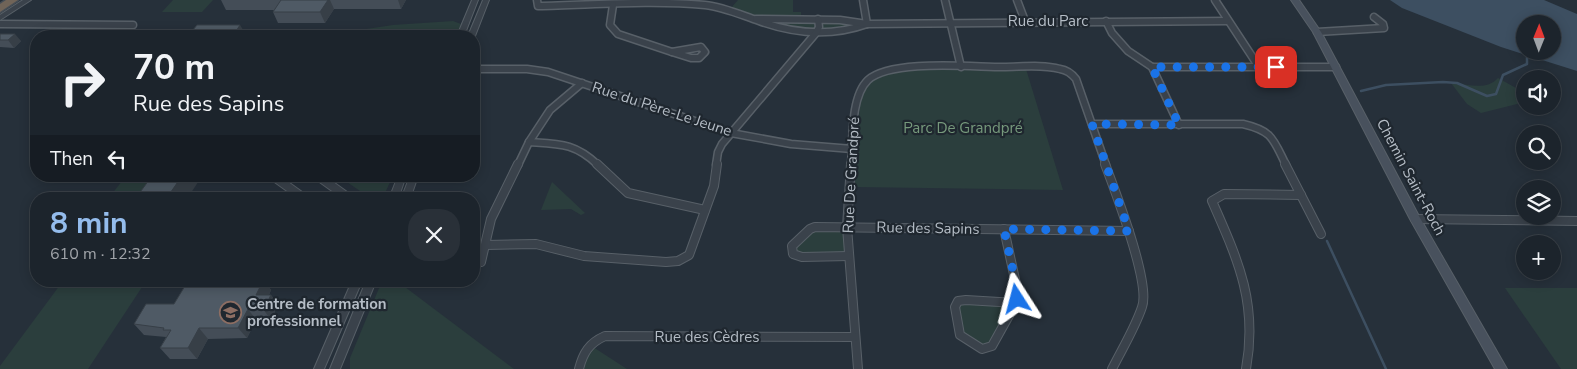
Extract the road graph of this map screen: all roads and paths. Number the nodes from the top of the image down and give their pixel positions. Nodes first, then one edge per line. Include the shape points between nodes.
1 (13, 0) edge
2 (28, 0) edge
3 (475, 0) edge
4 (486, 0) edge
5 (538, 0) edge
6 (863, 0) edge
7 (945, 0) edge
8 (1017, 0) edge
9 (1215, 0) edge
10 (1295, 0) edge
11 (684, 2) edge
12 (550, 3) edge
13 (613, 5) junction
14 (0, 9) edge
15 (1374, 16) dead end
16 (0, 18) edge
17 (818, 19) junction
18 (756, 20) junction
19 (1025, 21) junction
20 (1106, 21) junction
21 (1228, 21) junction
22 (950, 22) junction
23 (0, 24) edge
24 (867, 24) junction
25 (134, 26) dead end
26 (462, 30) edge
27 (474, 30) edge
28 (1317, 32) junction
29 (816, 33) junction
30 (671, 52) junction
31 (961, 67) junction
32 (1152, 67) junction
33 (1259, 67) junction
34 (1336, 67) junction
35 (480, 69) edge
36 (582, 83) junction
37 (1092, 124) junction
38 (1179, 125) junction
39 (731, 133) junction
40 (529, 142) junction
41 (852, 149) junction
42 (281, 182) edge
43 (326, 182) edge
44 (295, 192) edge
45 (340, 192) edge
46 (1301, 195) junction
47 (705, 210) junction
48 (1415, 218) junction
49 (1577, 221) edge
50 (847, 227) junction
51 (1004, 229) junction
52 (1129, 231) junction
53 (1321, 234) dead end
54 (486, 245) junction
55 (848, 256) junction
56 (481, 262) dead end
57 (354, 287) edge
58 (369, 287) edge
59 (1016, 303) junction
60 (855, 337) junction
61 (328, 348) junction
62 (336, 367) edge
63 (312, 369) edge
64 (319, 369) edge
65 (579, 369) edge
66 (858, 369) edge
67 (1112, 369) edge
68 (1246, 369) edge
69 (1501, 369) edge

1 - 14 highway
2 - 16 street
3 - 26 street
4 - 27 street
5 - 12 street, Rue du Parc via 538,6
6 - 24 street
7 - 22 street
8 - 19 street
9 - 21 street
10 - 28 main road, Chemin Saint-Roch
11 - 13 street, Rue du Parc
11 - 18 street, Rue du Parc via 722,8
12 - 13 street, Rue du Parc
13 - 30 street via 610,25 618,34
15 - 28 street via 1384,28
17 - 18 street, Rue du Parc
17 - 24 street, Rue du Parc
17 - 29 street
18 - 29 street, Rue du Parc
19 - 20 street, Rue du Parc
19 - 22 street, Rue du Parc
20 - 21 street, Rue du Parc
20 - 32 street via 1128,51
21 - 33 street
22 - 24 street, Rue du Parc
22 - 31 street
23 - 25 street
24 - 29 street, Rue du Parc
28 - 34 main road, Chemin Saint-Roch
29 - 39 street
30 - 30 street via 696,59 705,52 701,48
31 - 37 street, Rue De Grandpré via 1065,71 1076,79
31 - 41 street, Rue De Grandpré via 896,69 867,80 856,101
32 - 33 street
32 - 38 street
33 - 34 street
34 - 48 main road, Chemin Saint-Roch
35 - 36 street, Rue du Père-Le Jeune via 548,72
36 - 39 street, Rue du Père-Le Jeune
36 - 40 street via 550,110
37 - 38 street
37 - 52 street, Rue De Grandpré
38 - 46 street via 1251,125 1266,130
39 - 41 street, Rue du Père-Le Jeune via 786,145
39 - 47 street via 720,148 716,181
40 - 47 street via 574,147 585,153 628,193
40 - 54 street via 491,219
41 - 50 street, Rue De Grandpré
42 - 44 street
43 - 45 street
46 - 53 street
46 - 68 street via 1224,194 1212,202 1249,296 1252,332
47 - 54 street via 689,255 678,261 584,256 536,244
48 - 49 street
48 - 69 main road, Chemin Saint-Roch
50 - 51 street, Rue des Sapins
50 - 55 street, Rue De Grandpré
50 - 55 street, Rue des Sapins via 810,228 793,244 792,250 793,254 802,257
51 - 52 street, Rue des Sapins
51 - 59 street via 1018,294
52 - 67 street, Rue De Grandpré via 1144,291 1143,306
54 - 56 street
55 - 60 street, Rue De Grandpré
57 - 61 street
58 - 62 street
59 - 59 street via 958,301 955,307 960,335 982,349 992,346
60 - 65 street, Rue des Cèdres via 605,336 586,348
60 - 66 street, Rue De Grandpré
61 - 63 street
61 - 64 street

